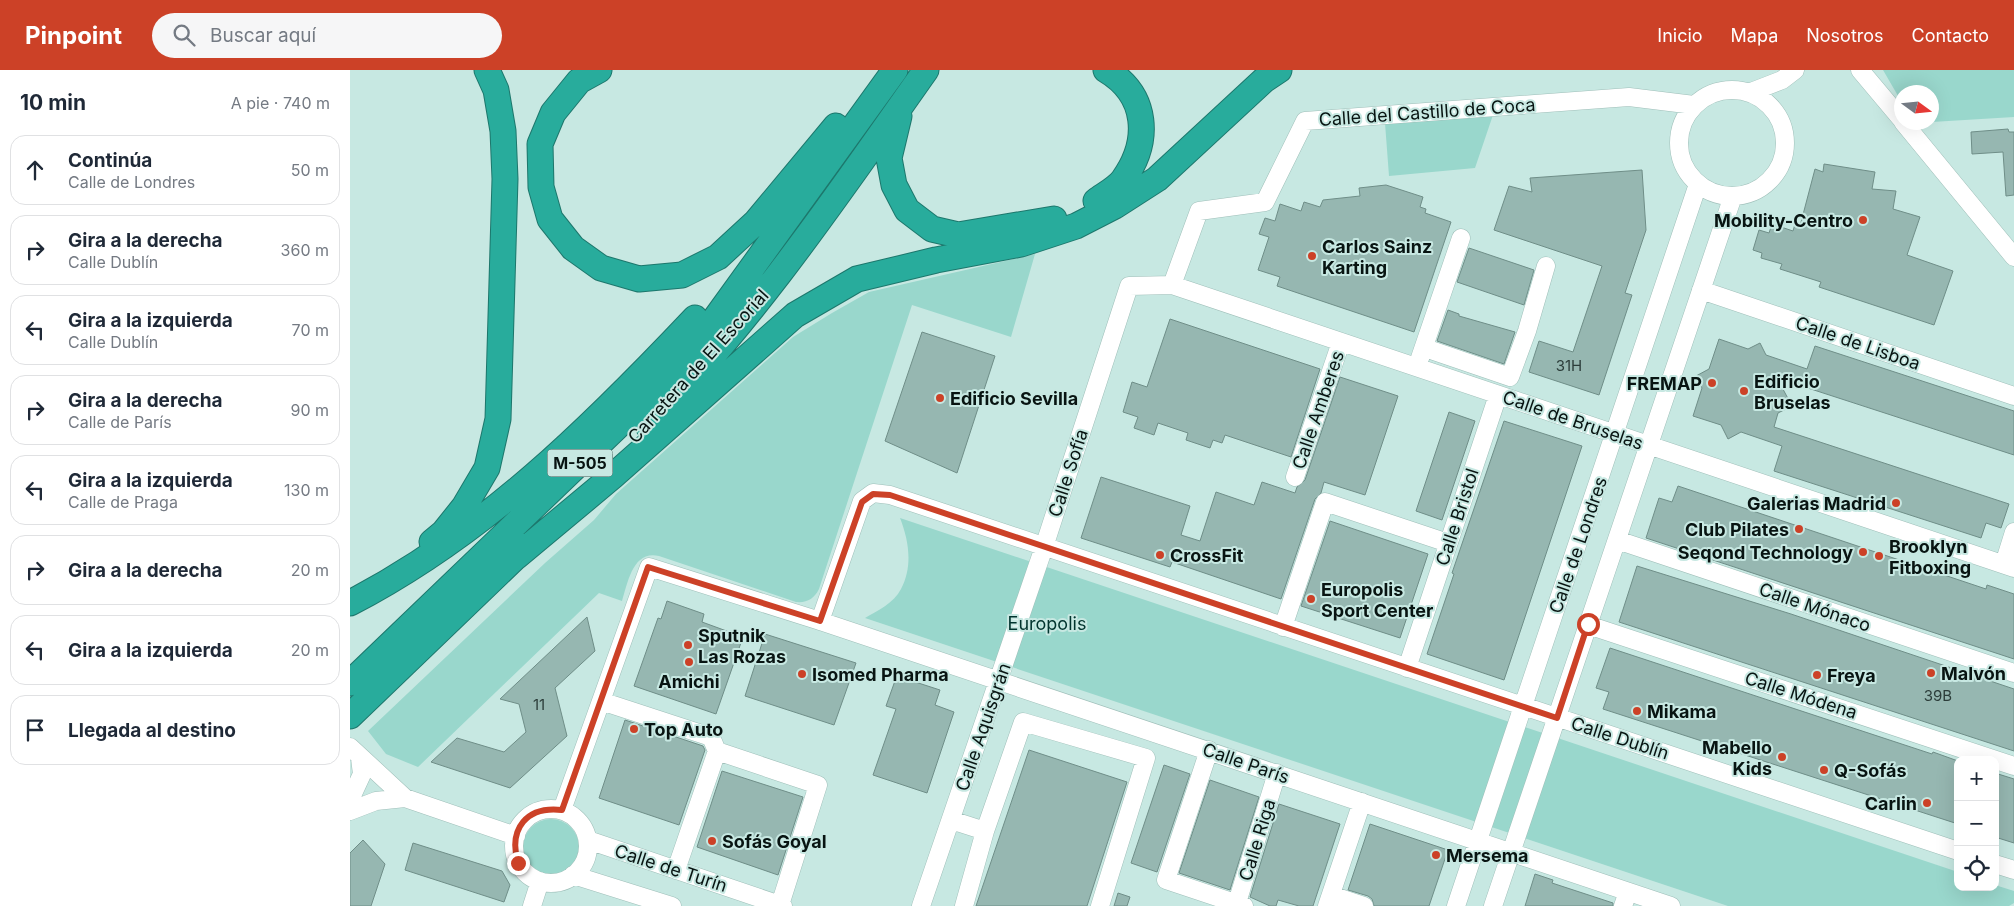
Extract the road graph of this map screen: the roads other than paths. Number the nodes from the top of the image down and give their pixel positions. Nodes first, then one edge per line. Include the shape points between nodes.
1 (487, 70) edge
2 (599, 70) edge
3 (881, 70) edge
4 (894, 70) edge
5 (926, 70) edge
6 (1106, 70) edge
7 (1279, 70) edge
8 (1860, 70) edge
9 (1788, 75) edge
10 (1751, 92) junction
11 (902, 104) junction
12 (1694, 105) junction
13 (1894, 111) edge
14 (1776, 112) junction
15 (854, 116) junction
16 (1909, 130) edge
17 (1698, 184) junction
18 (1733, 196) junction
19 (786, 222) junction
20 (1461, 238) dead end
21 (2014, 257) edge
22 (1546, 266) dead end
23 (1172, 285) junction
24 (1129, 286) joint
25 (1701, 290) junction
26 (1341, 342) junction
27 (1425, 348) junction
28 (1415, 367) junction
29 (1498, 395) junction
30 (2014, 396) edge
31 (1615, 434) junction
32 (1649, 446) junction
33 (1295, 477) dead end
34 (2014, 532) edge
35 (1617, 540) junction
36 (1448, 543) junction
37 (1044, 547) junction
38 (516, 557) junction
39 (2009, 566) edge
40 (373, 592) junction
41 (350, 603) edge
42 (820, 621) junction
43 (1588, 624) junction
44 (1283, 627) junction
45 (1407, 668) junction
46 (2014, 673) edge
47 (998, 682) junction
48 (350, 683) edge
49 (601, 701) junction
50 (1523, 707) junction
51 (350, 716) edge
52 (1557, 718) junction
53 (1209, 750) junction
54 (716, 751) junction
55 (355, 753) edge
56 (2014, 766) edge
57 (1277, 774) junction
58 (405, 798) junction
59 (1362, 802) junction
60 (352, 808) edge
61 (562, 810) junction
62 (951, 820) junction
63 (985, 831) junction
64 (516, 836) junction
65 (588, 840) junction
66 (1478, 841) junction
67 (1954, 850) edge
68 (1511, 852) junction
69 (1999, 865) edge
70 (676, 870) junction
71 (2014, 870) edge
72 (573, 875) junction
73 (540, 881) junction
74 (1626, 899) edge
75 (1329, 900) edge
76 (781, 905) edge
77 (1239, 905) edge
78 (532, 906) edge
79 (672, 906) edge
80 (922, 906) edge
81 (964, 906) edge
82 (1100, 906) edge
83 (1364, 906) edge
84 (1456, 906) edge
85 (1493, 906) edge
86 (1672, 906) edge

1 - 40 highway via 496,90 504,131 506,188 498,419 487,468 464,506 444,532
2 - 15 highway via 579,81 553,113 540,144 541,187 550,219 573,248 601,268 639,279 682,275 718,257 756,222
3 - 15 highway
4 - 15 highway, Carretera de El Escorial / M-505
5 - 11 highway, Carretera de El Escorial / M-505
6 - 11 highway via 1120,78 1137,100 1142,130 1136,156 1122,181 1095,202 1053,219 996,231 958,235 932,229 907,210 894,184 889,158
7 - 38 highway via 1264,80 1157,179 1076,226 1022,244 857,279 795,315
8 - 13 street
9 - 10 street
9 - 14 street
10 - 12 street via 1721,90
10 - 14 street
11 - 38 highway, Carretera de El Escorial / M-505 via 811,233 750,311 665,408
12 - 17 street via 1679,136 1680,154 1686,170
12 - 23 street, Calle del Castillo de Coca via 1629,97 1305,121 1264,202 1199,211
14 - 18 street via 1785,134 1786,148 1780,167 1768,182 1752,193
15 - 19 highway, Carretera de El Escorial / M-505
16 - 21 street
17 - 18 street via 1714,193
17 - 31 street, Calle de Londres
18 - 25 street, Calle de Londres
19 - 40 highway, M-505 via 628,388 521,489 454,541
19 - 48 highway, Carretera de El Escorial / M-505 via 712,323 649,396
20 - 27 street
22 - 27 street via 1510,377
23 - 24 street, Calle de Bruselas
23 - 26 street, Calle de Bruselas
24 - 37 street, Calle Sofía
25 - 30 street, Calle de Lisboa
25 - 32 street, Calle de Londres
26 - 28 street, Calle de Bruselas
26 - 33 street, Calle Amberes
27 - 28 street
28 - 29 street, Calle de Bruselas
29 - 31 street, Calle de Bruselas
29 - 36 street, Calle Bristol
31 - 32 street, Calle de Bruselas
31 - 50 street, Calle de Londres
32 - 35 street, Calle de Londres
32 - 39 street, Calle de Bruselas
34 - 39 street
35 - 43 street, Calle de Londres
35 - 46 street, Calle Mónaco
36 - 44 street via 1325,502
36 - 45 street, Calle Bristol
37 - 42 street, Calle Dublín via 890,495 873,494 862,502
37 - 44 street, Calle Dublín
37 - 47 street, Calle Aquisgrán
38 - 51 highway, Carretera de El Escorial / M-505
40 - 41 highway
42 - 47 street, Calle París
42 - 49 street, Calle París via 648,567
43 - 52 street, Calle de Londres
43 - 56 street, Calle Módena
44 - 45 street, Calle Dublín
45 - 50 street, Calle Dublín
47 - 53 street, Calle París
47 - 62 street, Calle Aquisgrán
49 - 54 street via 712,737
49 - 61 street
50 - 52 street, Calle Dublín
50 - 66 street, Calle de Londres
52 - 67 street, Calle Dublín
52 - 68 street, Calle de Londres
53 - 57 street, Calle París
53 - 77 street via 1166,880
54 - 70 street
54 - 76 street via 818,785
55 - 58 street
55 - 60 street via 362,774
57 - 59 street, Calle París
57 - 77 street, Calle Riga
58 - 60 street
58 - 64 street
59 - 66 street, Calle París
59 - 75 street
61 - 64 street via 534,813 522,822
61 - 65 street via 583,827
62 - 63 street
62 - 80 street, Calle Aquisgrán
63 - 81 street
63 - 82 street via 1023,722 1146,758
64 - 73 street via 514,849 518,863 527,874
65 - 70 street, Calle de Turín
65 - 72 street via 585,859
66 - 68 street, Calle París
66 - 84 street, Calle de Londres
68 - 74 street, Calle París
68 - 85 street, Calle de Londres
69 - 71 street
70 - 76 street, Calle de Turín
72 - 73 street via 563,881
72 - 79 street, Calle de Turín
73 - 78 street
74 - 86 street, Calle París
75 - 83 street

